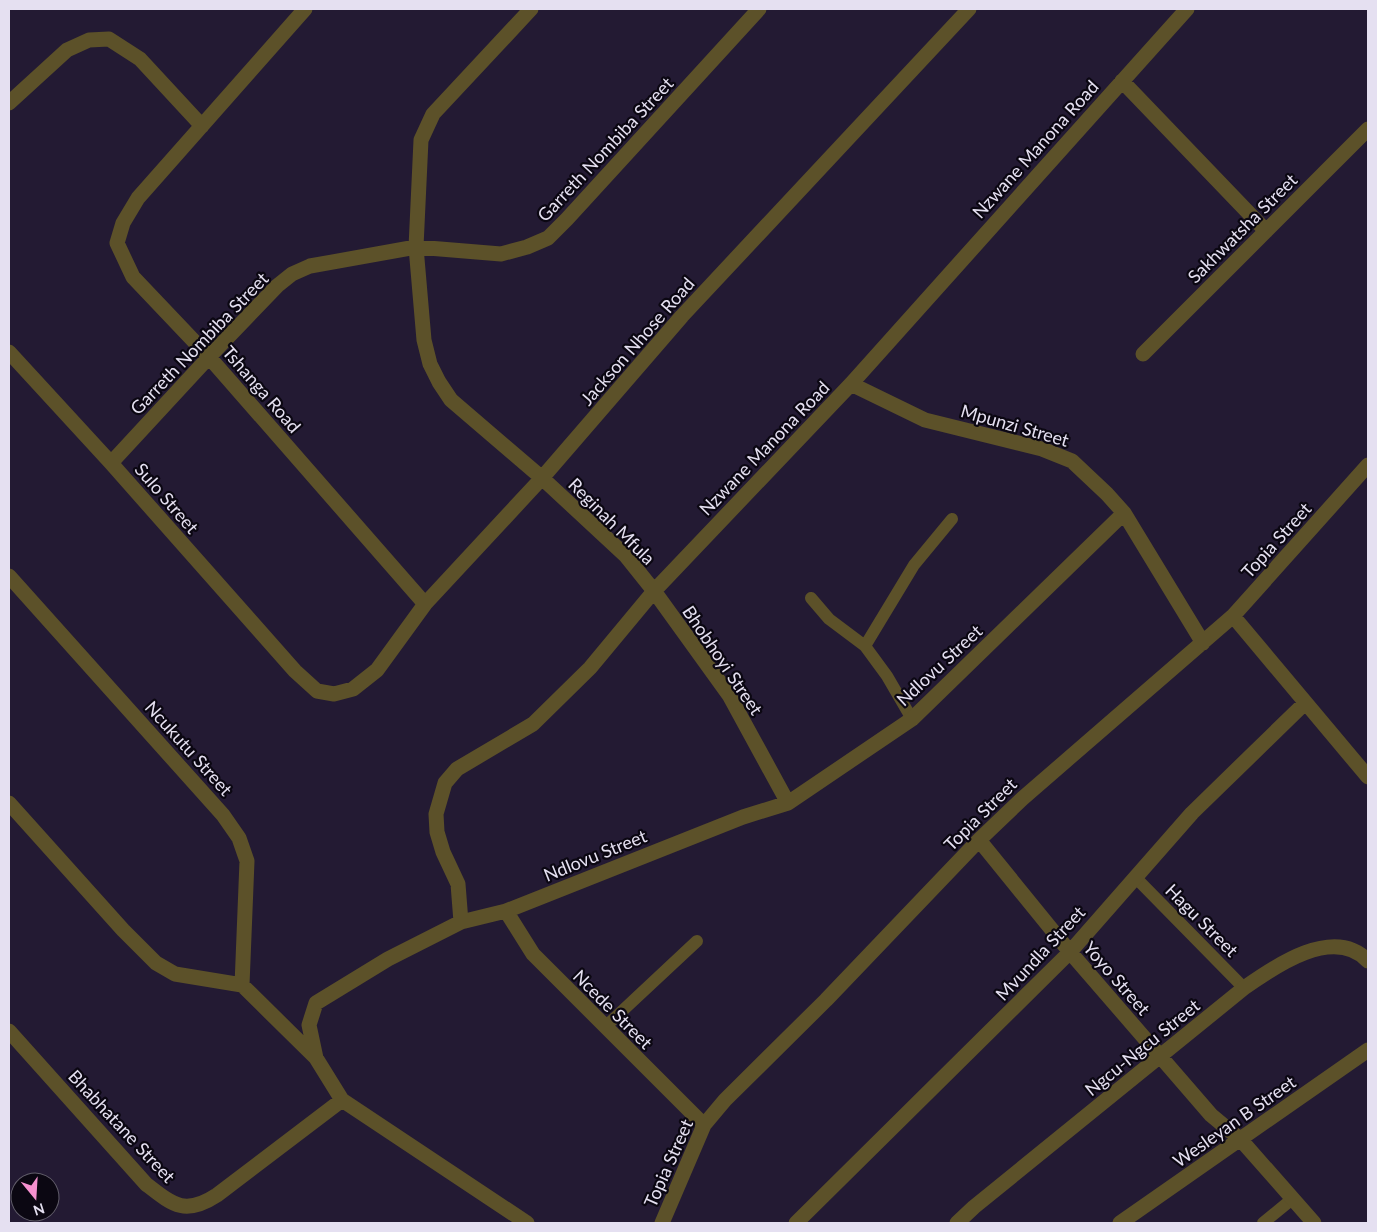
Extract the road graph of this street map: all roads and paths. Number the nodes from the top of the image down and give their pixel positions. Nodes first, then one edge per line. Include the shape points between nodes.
1 (305, 9) edge
2 (532, 9) edge
3 (759, 9) edge
4 (969, 9) edge
5 (1187, 9) edge
6 (1122, 80) junction
7 (9, 103) edge
8 (202, 126) junction
9 (1368, 129) edge
10 (1266, 231) junction
11 (416, 247) junction
12 (9, 352) edge
13 (1143, 354) dead end
14 (208, 357) junction
15 (851, 384) junction
16 (111, 463) junction
17 (1368, 465) edge
18 (542, 478) junction
19 (1124, 513) junction
20 (952, 519) dead end
21 (9, 576) edge
22 (654, 591) junction
23 (811, 598) dead end
24 (425, 604) junction
25 (1233, 616) junction
26 (1203, 643) junction
27 (865, 646) junction
28 (334, 694) joint
29 (1305, 703) junction
30 (912, 719) junction
31 (1368, 777) edge
32 (9, 803) edge
33 (788, 803) junction
34 (979, 840) junction
35 (1135, 878) junction
36 (506, 911) junction
37 (461, 922) junction
38 (697, 941) dead end
39 (1070, 952) junction
40 (1368, 961) edge
41 (242, 984) junction
42 (1244, 988) junction
43 (605, 1027) junction
44 (9, 1031) edge
45 (1368, 1050) edge
46 (1161, 1057) junction
47 (316, 1058) junction
48 (342, 1100) junction
49 (704, 1125) junction
50 (1241, 1140) junction
51 (1292, 1200) junction
52 (527, 1223) edge
53 (662, 1223) edge
54 (796, 1223) edge
55 (957, 1223) edge
56 (1120, 1223) edge
57 (1263, 1223) edge
58 (1314, 1223) edge

1 - 8 street, Tshanga Road
2 - 11 street, Reginah Mfula via 434,114 422,140
3 - 11 street, Garreth Nombiba Street via 548,238 501,254
4 - 18 street, Jackson Nhose Road via 682,316
5 - 6 street, Nzwane Manona Road
6 - 10 street
6 - 15 street, Nzwane Manona Road
7 - 8 street via 67,50 88,40 109,39 140,59
8 - 14 street, Tshanga Road via 138,198 123,223 118,243 133,277
9 - 10 street, Sakhwatsha Street
10 - 13 street, Sakhwatsha Street
11 - 14 street, Garreth Nombiba Street via 310,266 292,274
11 - 18 street, Reginah Mfula via 424,340 439,382 451,400
12 - 16 street, Sulo Street
14 - 16 street, Garreth Nombiba Street
14 - 24 street, Tshanga Road
15 - 19 street, Mpunzi Street via 925,420 1042,449 1072,461
15 - 22 street, Nzwane Manona Road
16 - 28 street, Sulo Street via 295,671 317,691
17 - 25 street, Topia Street
18 - 22 street, Reginah Mfula via 626,556
18 - 24 street, Jackson Nhose Road
19 - 26 street, Mpunzi Street
19 - 30 street, Ndlovu Street
20 - 27 lane via 914,565
21 - 41 street, Ncukutu Street via 223,814 239,838 247,861
22 - 33 street, Bhobhoyi Street via 729,695
22 - 37 street, Nzwane Manona Road via 590,668 533,724 457,769 445,782 436,814 437,832 458,884
23 - 27 lane via 829,620
24 - 28 street, Jackson Nhose Road via 377,670 353,689
25 - 26 street, Topia Street
25 - 29 street
26 - 34 street, Topia Street via 1057,767
27 - 30 lane
29 - 31 street
29 - 35 street, Mvundla Street via 1192,814
30 - 33 street, Ndlovu Street
32 - 41 street via 123,930 156,962 175,974
33 - 36 street, Ndlovu Street via 743,817
34 - 39 street, Yoyo Street
34 - 49 street, Topia Street via 826,1000 724,1100
35 - 39 street, Mvundla Street
35 - 42 lane, Hagu Street
36 - 37 street, Ndlovu Street
36 - 43 street, Ncede Street via 533,954
37 - 47 street, Ndlovu Street via 388,959 316,1004 309,1025
38 - 43 lane
39 - 46 street, Yoyo Street
39 - 54 street, Mvundla Street
40 - 42 street, Ngcu-Ngcu Street via 1344,948 1313,950 1274,967
41 - 47 street
42 - 46 street, Ngcu-Ngcu Street
43 - 49 street, Ncede Street
44 - 48 street, Bhabhatane Street via 146,1184 171,1203 188,1207 205,1203 217,1195
45 - 50 street, Wesleyan B Street
46 - 50 street, Yoyo Street via 1211,1115
46 - 55 street, Ngcu-Ngcu Street
47 - 48 street, Ndlovu Street
48 - 52 street, Ndlovu Street
49 - 53 street, Topia Street
50 - 51 street, Yoyo Street
50 - 56 street, Wesleyan B Street
51 - 57 lane
51 - 58 street, Yoyo Street

